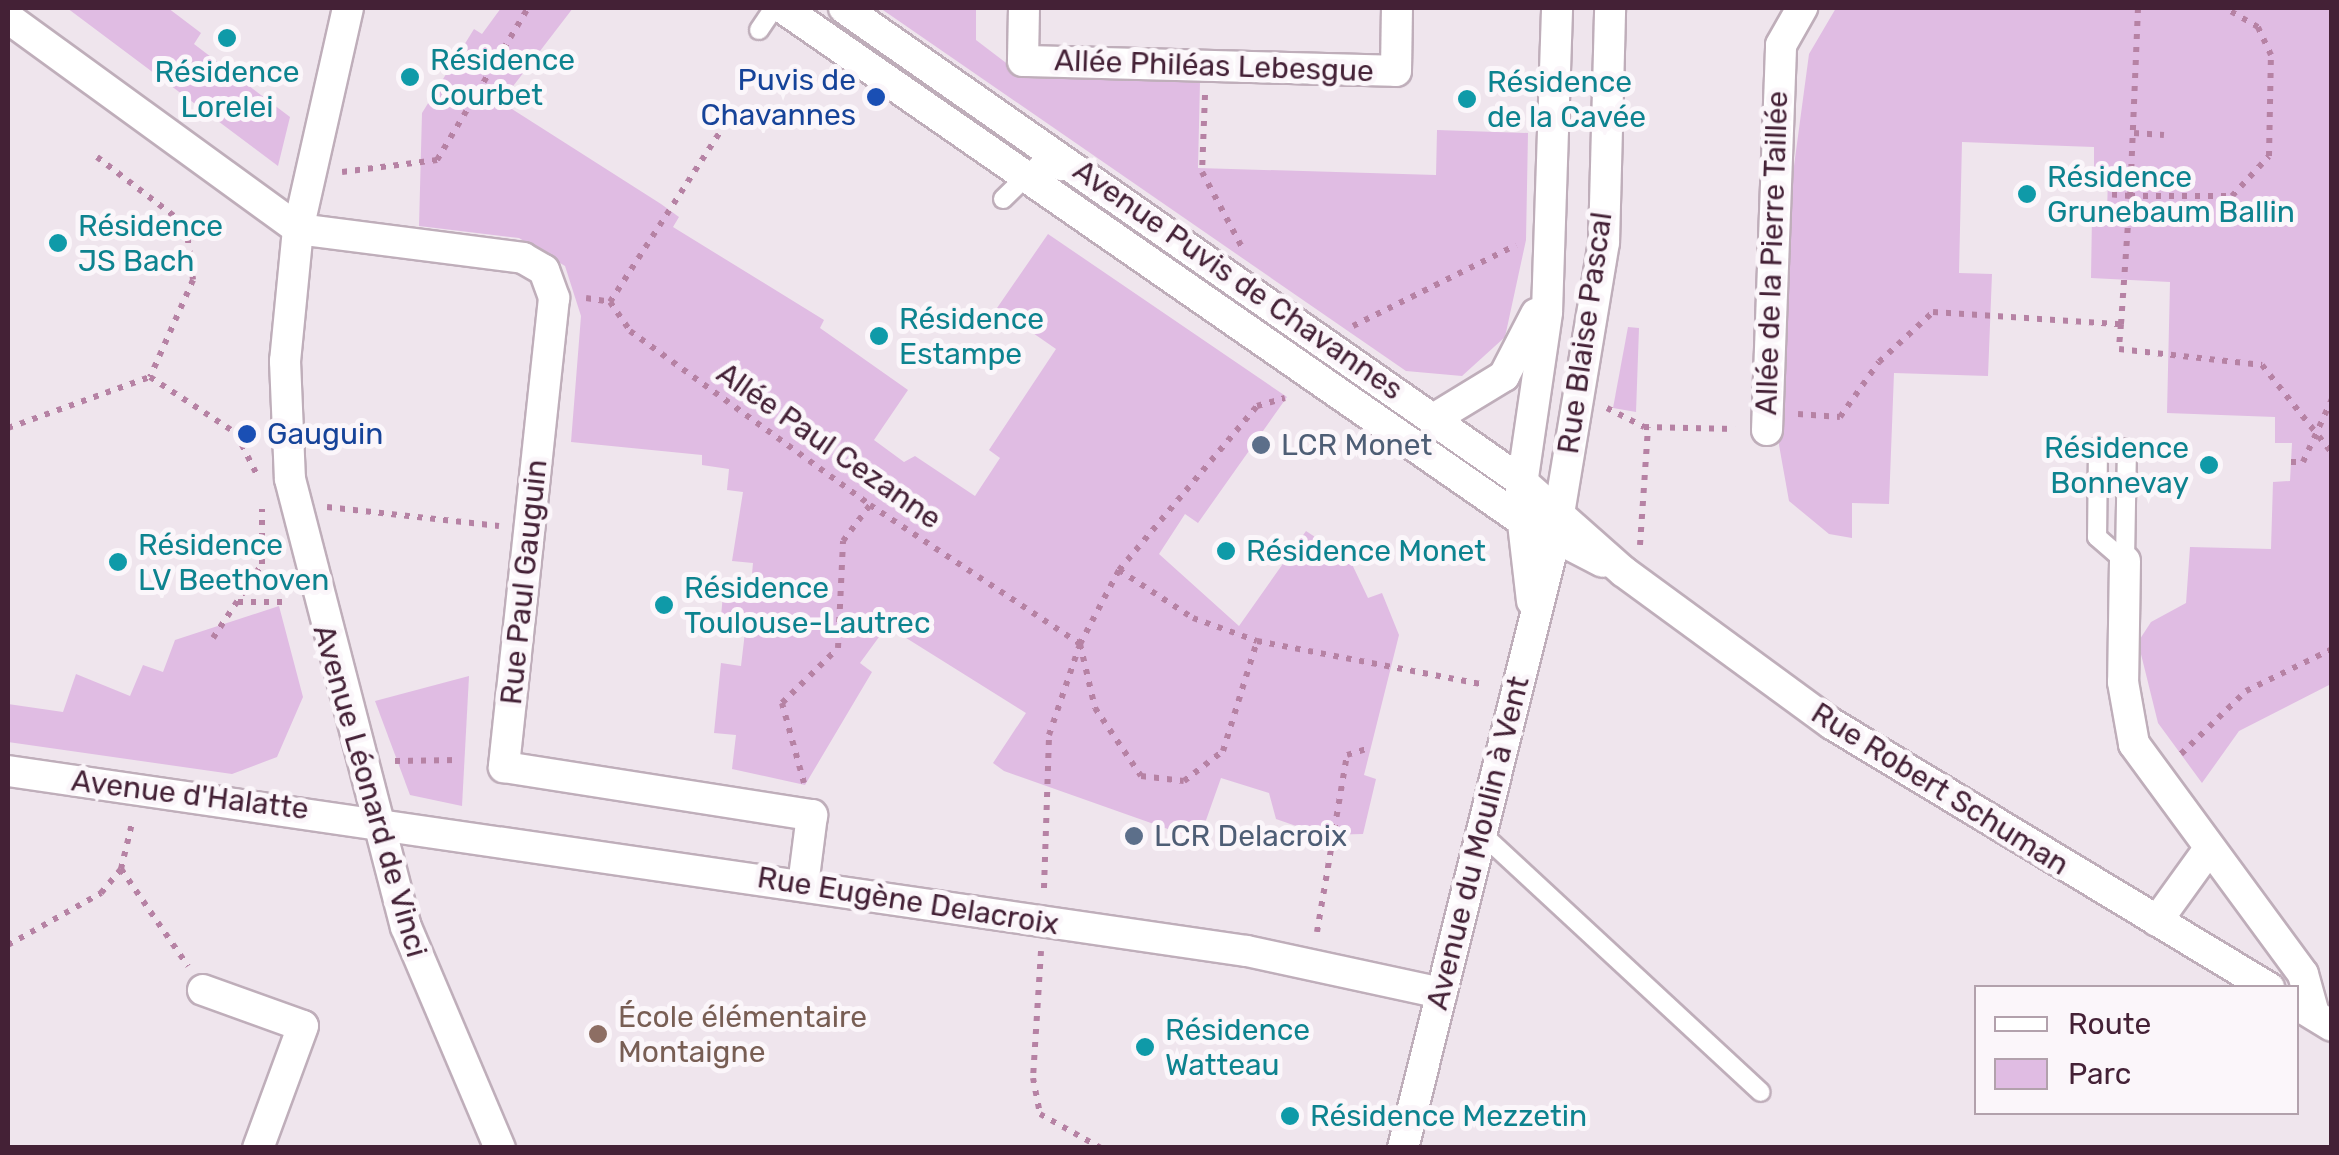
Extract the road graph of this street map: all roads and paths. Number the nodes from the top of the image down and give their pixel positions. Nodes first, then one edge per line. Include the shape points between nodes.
1 (348, 8) edge
2 (528, 8) edge
3 (774, 8) edge
4 (783, 8) edge
5 (827, 8) edge
6 (1024, 8) edge
7 (1397, 8) edge
8 (1557, 8) edge
9 (1610, 8) edge
10 (1802, 8) edge
11 (2138, 8) edge
12 (2225, 8) edge
13 (852, 13) edge
14 (8, 18) edge
15 (759, 30) dead end
16 (1207, 66) junction
17 (728, 118) dead end
18 (2134, 133) junction
19 (2164, 135) dead end
20 (96, 157) dead end
21 (1022, 174) junction
22 (1106, 187) junction
23 (2108, 194) dead end
24 (2130, 196) junction
25 (1003, 199) dead end
26 (298, 229) junction
27 (330, 238) junction
28 (1526, 240) dead end
29 (1252, 268) dead end
30 (1550, 278) junction
31 (1598, 283) junction
32 (554, 298) junction
33 (610, 302) junction
34 (1331, 322) dead end
35 (2121, 324) junction
36 (150, 377) junction
37 (1306, 393) dead end
38 (1578, 393) junction
39 (2332, 398) edge
40 (1435, 418) junction
41 (1767, 420) junction
42 (1648, 427) junction
43 (8, 428) edge
44 (2314, 430) junction
45 (2098, 447) dead end
46 (2127, 448) dead end
47 (2332, 453) edge
48 (2291, 462) dead end
49 (1521, 481) junction
50 (262, 483) dead end
51 (262, 500) dead end
52 (294, 504) junction
53 (870, 506) junction
54 (1520, 518) junction
55 (1557, 524) junction
56 (530, 530) junction
57 (2125, 561) junction
58 (1120, 570) junction
59 (1624, 572) junction
60 (314, 596) junction
61 (236, 602) junction
62 (1534, 614) junction
63 (213, 638) dead end
64 (1257, 641) junction
65 (1080, 644) junction
66 (2332, 649) edge
67 (1516, 690) junction
68 (1370, 748) dead end
69 (458, 760) dead end
70 (358, 762) junction
71 (8, 771) edge
72 (2155, 779) junction
73 (140, 788) junction
74 (812, 815) junction
75 (373, 818) junction
76 (1481, 833) junction
77 (2209, 849) junction
78 (120, 869) junction
79 (803, 886) junction
80 (1042, 921) junction
81 (2157, 921) junction
82 (8, 945) edge
83 (1311, 962) junction
84 (2263, 985) edge
85 (203, 990) joint
86 (1442, 993) junction
87 (2314, 1015) edge
88 (1761, 1092) dead end
89 (258, 1148) edge
90 (500, 1148) edge
91 (1101, 1148) edge
92 (1403, 1148) edge

1 - 26 street, Avenue Léonard de Vinci
2 - 27 path via 437,160 339,172
3 - 15 lane
4 - 21 street, Avenue Puvis de Chavannes
5 - 13 lane
6 - 16 street, Allée Philéas Lebesgue via 1023,61
7 - 16 street, Allée Philéas Lebesgue via 1396,71
8 - 30 street, Rue Blaise Pascal
9 - 31 street, Rue Blaise Pascal
10 - 41 street, Allée de la Pierre Taillée via 1781,46
11 - 18 path
12 - 24 path via 2258,27 2271,55 2269,156 2232,196
13 - 22 street, Avenue Puvis de Chavannes
14 - 26 street
16 - 29 path via 1202,172 1246,244 1237,257
17 - 33 path
18 - 19 path
18 - 24 path
20 - 36 path via 186,226 194,280
21 - 22 lane via 1039,164
21 - 25 lane
21 - 54 street, Avenue Puvis de Chavannes
22 - 40 street, Avenue Puvis de Chavannes
23 - 24 path
24 - 35 path
26 - 27 street
26 - 52 street, Avenue Léonard de Vinci via 284,389
27 - 32 street via 523,258 544,270
28 - 34 path via 1366,314 1346,332
30 - 31 street
30 - 40 street, Rue Blaise Pascal via 1504,376
30 - 49 street, Rue Blaise Pascal
31 - 38 street, Rue Blaise Pascal
32 - 33 path
32 - 56 street, Rue Paul Gauguin
33 - 53 path, Allée Paul Cezanne via 630,330
35 - 41 path via 1933,312 1840,417
35 - 44 path via 2120,350 2262,365
36 - 43 path
36 - 50 path via 236,433
37 - 58 path via 1257,406
38 - 42 path, Allée de la Pierre Taillée
38 - 55 street, Rue Blaise Pascal
39 - 44 path
40 - 49 street, Avenue Puvis de Chavannes
41 - 42 path, Allée de la Pierre Taillée
42 - 59 path via 1646,536
44 - 47 path
44 - 48 path via 2303,462
45 - 57 lane via 2097,537
46 - 57 lane
49 - 54 street, Rue Blaise Pascal
49 - 55 street, Avenue Puvis de Chavannes
51 - 61 path via 262,564
52 - 56 path
52 - 60 street, Avenue Léonard de Vinci
53 - 65 path, Allée Paul Cezanne
53 - 74 path via 843,541 838,648 782,703
54 - 55 street, Avenue Puvis de Chavannes
54 - 62 street, Rue Blaise Pascal
55 - 59 street, Avenue Puvis de Chavannes
55 - 62 street, Avenue du Moulin à Vent
56 - 74 street, Rue Paul Gauguin via 504,768
57 - 72 street via 2124,705
58 - 64 path via 1193,618
58 - 65 path
59 - 81 street, Rue Robert Schuman via 1878,754
60 - 61 path
60 - 70 street, Avenue Léonard de Vinci
61 - 63 path
62 - 67 street, Avenue du Moulin à Vent
64 - 65 path via 1223,751 1184,781 1164,783 1142,776 1106,732
64 - 67 path
65 - 80 path via 1048,735
66 - 72 path via 2246,691
67 - 76 street, Avenue du Moulin à Vent
68 - 83 path via 1347,755
69 - 70 path
70 - 75 street, Avenue Léonard de Vinci
71 - 73 street, Avenue d'Halatte
72 - 77 street
73 - 75 street, Avenue d'Halatte
73 - 78 path
74 - 79 street
75 - 79 street, Rue Eugène Delacroix
75 - 90 street, Avenue Léonard de Vinci via 420,966
76 - 86 street, Avenue du Moulin à Vent
76 - 88 lane
77 - 81 street
77 - 87 street via 2303,974
78 - 82 path via 101,893
78 - 85 path
79 - 80 street, Rue Eugène Delacroix
80 - 83 street, Rue Eugène Delacroix
80 - 91 path via 1032,1078 1040,1114
81 - 84 street, Rue Robert Schuman
83 - 86 street, Rue Eugène Delacroix
85 - 89 street via 303,1026
86 - 92 street, Avenue du Moulin à Vent

